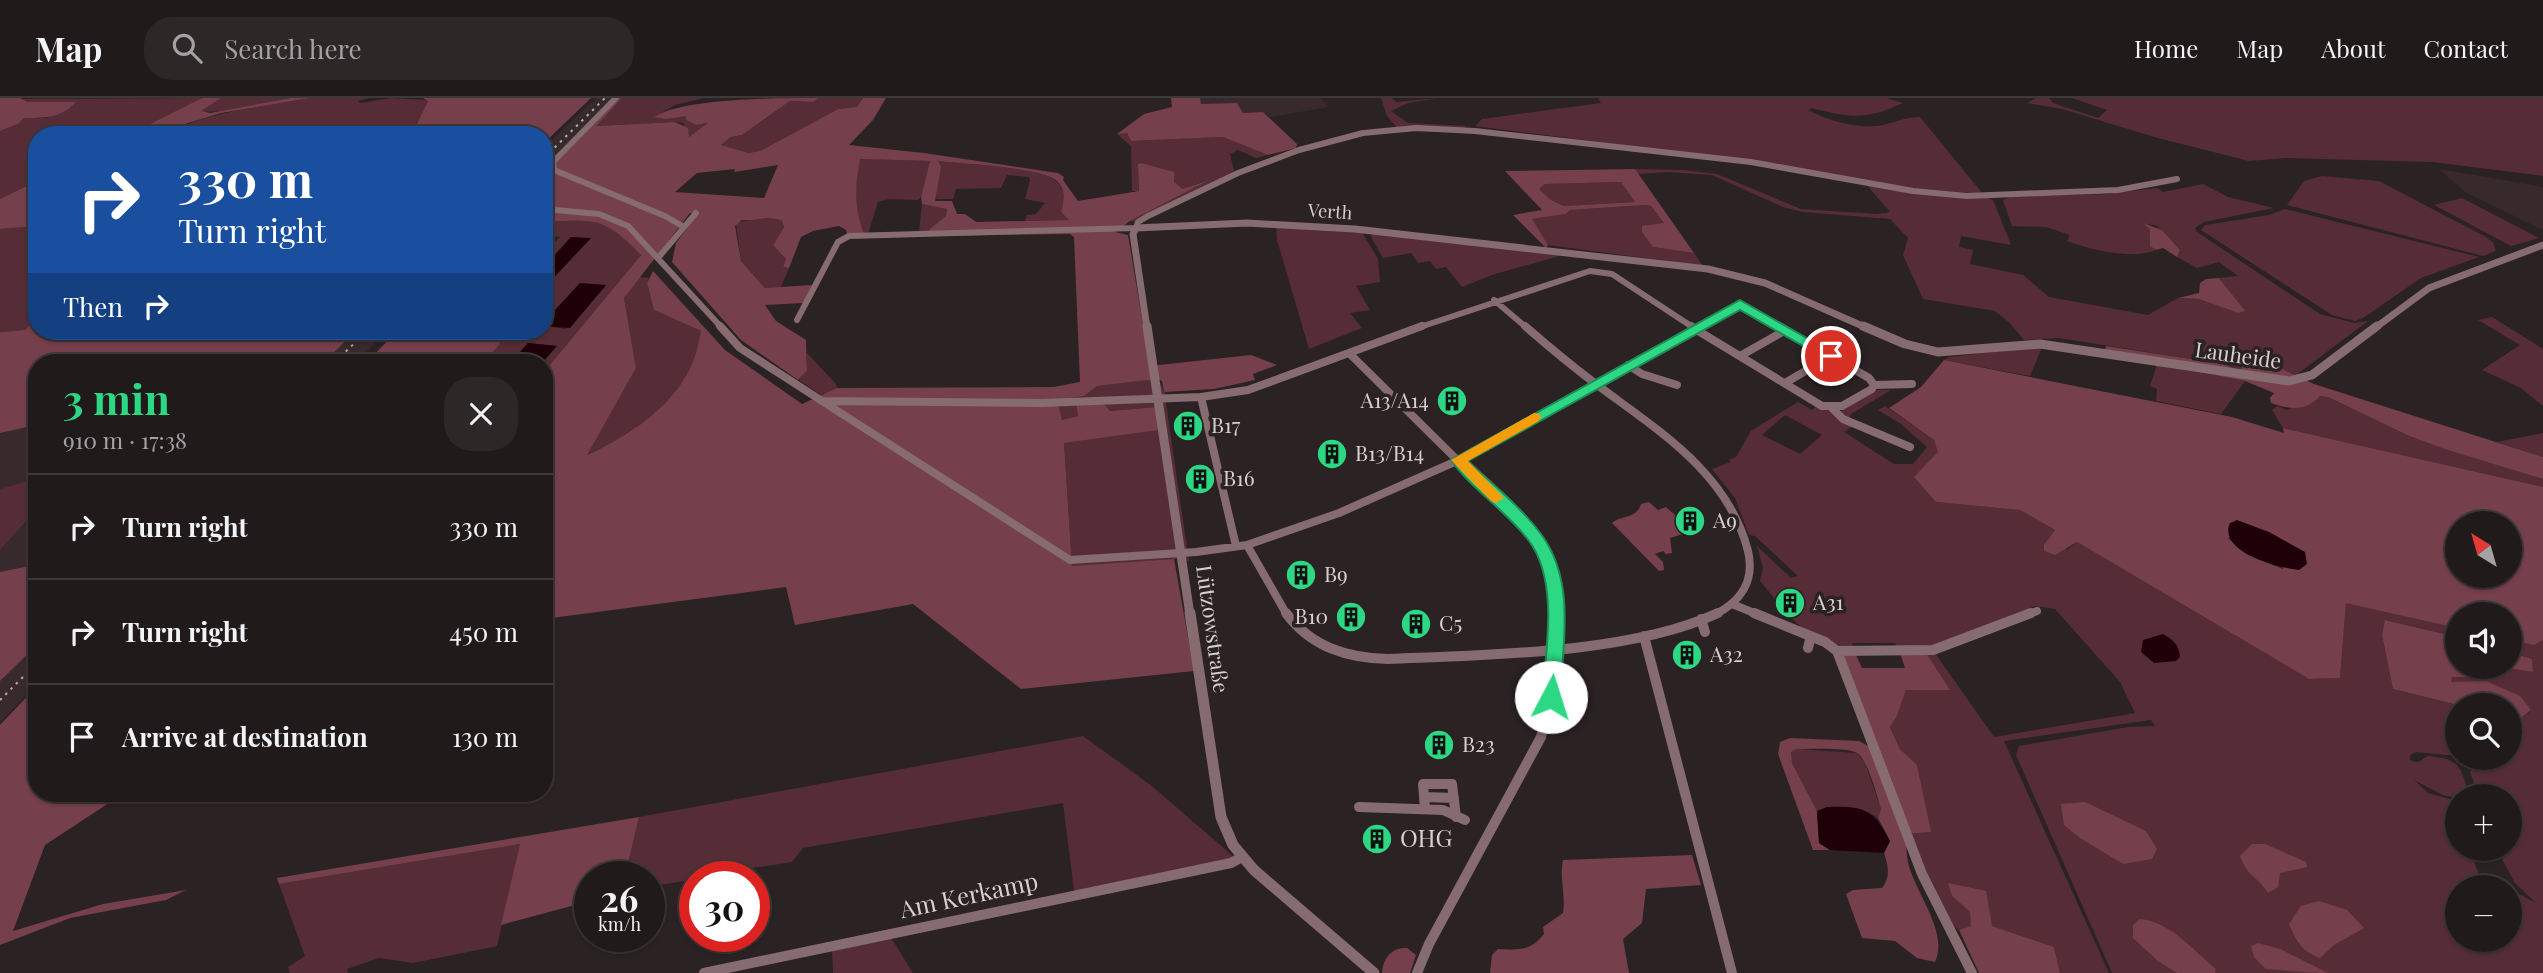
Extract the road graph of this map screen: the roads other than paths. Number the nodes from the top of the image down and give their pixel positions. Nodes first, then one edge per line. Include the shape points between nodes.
1 (616, 98) edge
2 (2177, 179) dead end
3 (553, 210) edge
4 (696, 213) dead end
5 (684, 227) junction
6 (1136, 228) junction
7 (2543, 245) edge
8 (659, 258) junction
9 (1494, 300) junction
10 (797, 320) dead end
11 (1694, 328) junction
12 (1786, 330) junction
13 (1895, 341) joint
14 (1349, 353) junction
15 (1740, 356) junction
16 (1831, 356) junction
17 (1628, 365) junction
18 (1594, 383) junction
19 (1784, 383) junction
20 (1912, 384) dead end
21 (1677, 385) dead end
22 (1874, 385) junction
23 (1201, 397) junction
24 (1157, 398) junction
25 (821, 401) junction
26 (1833, 409) junction
27 (1910, 447) dead end
28 (1458, 460) junction
29 (1247, 545) junction
30 (1236, 546) junction
31 (1181, 553) junction
32 (1732, 604) junction
33 (2037, 611) dead end
34 (1701, 619) junction
35 (1705, 632) dead end
36 (1644, 636) junction
37 (1811, 636) junction
38 (1808, 648) dead end
39 (1555, 651) junction
40 (1837, 651) junction
41 (1359, 807) dead end
42 (1425, 809) junction
43 (1242, 857) junction
44 (704, 973) edge
45 (1374, 973) edge
46 (1417, 973) edge
47 (1732, 973) edge
48 (1972, 973) edge

1 - 5 street via 553,162 554,170
2 - 6 street via 2148,188 1975,195 1478,129 1410,128 1337,140 1263,161 1148,216
3 - 8 street via 617,219
4 - 5 street
5 - 8 street
6 - 10 street, Verth via 849,236 838,242
6 - 13 street, Verth via 1247,223 1355,229 1725,271 1778,287
6 - 24 street, Lützowstraße via 1133,234
7 - 13 street, Lauheide via 2429,288 2312,375 2295,381 2040,344 1947,354
8 - 25 street via 740,348
9 - 11 street via 1601,270
9 - 14 street
9 - 18 street
11 - 12 street via 1740,304
11 - 15 street
11 - 17 street
12 - 15 street
12 - 16 street
14 - 23 street via 1248,390
14 - 28 street
15 - 19 street
16 - 19 street
16 - 22 street
17 - 18 street
17 - 21 street
18 - 28 street
18 - 32 street via 1685,449 1722,491 1751,566 1744,591
19 - 26 street
20 - 22 street
22 - 26 street
23 - 24 street
23 - 30 street
24 - 25 street via 1042,403
24 - 31 street, Lützowstraße
25 - 31 street via 1065,559
26 - 27 street via 1843,419
28 - 29 street via 1339,513
28 - 39 street via 1535,537 1548,560 1557,604
29 - 30 street
29 - 39 street via 1291,622 1311,639 1346,655 1368,659
30 - 31 street
31 - 43 street, Lützowstraße via 1221,817
32 - 34 street
32 - 37 street
33 - 40 street via 1933,650
34 - 35 street
34 - 36 street
36 - 39 street
36 - 47 street
37 - 38 street
37 - 40 street
39 - 46 street via 1541,737
40 - 48 street via 1922,874
41 - 42 street
42 - 42 street via 1424,797 1454,798 1461,819 1443,810
43 - 44 street, Am Kerkamp via 1194,871
43 - 45 street, Lützowstraße

